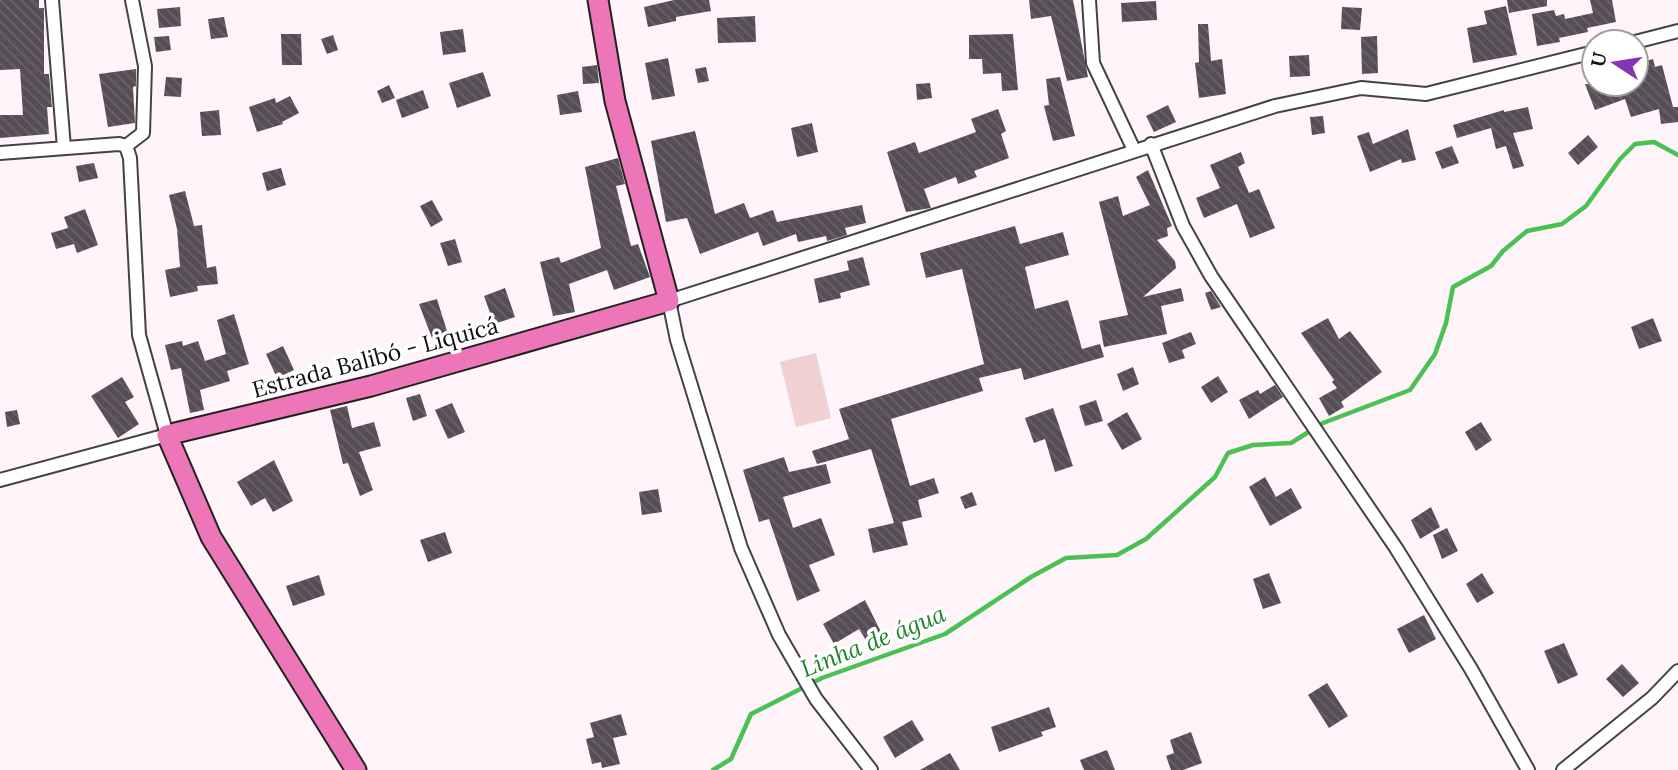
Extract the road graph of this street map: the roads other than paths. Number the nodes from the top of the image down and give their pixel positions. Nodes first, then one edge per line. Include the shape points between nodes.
1 (52, 0) edge
2 (132, 0) edge
3 (598, 0) edge
4 (1089, 0) edge
5 (1678, 32) edge
6 (1650, 39) edge
7 (1580, 56) edge
8 (1151, 144) junction
9 (126, 146) junction
10 (64, 148) junction
11 (1134, 150) junction
12 (0, 153) edge
13 (669, 301) junction
14 (167, 435) junction
15 (0, 480) edge
16 (1678, 671) edge
17 (356, 770) edge
18 (871, 770) edge
19 (1528, 770) edge
20 (1563, 770) edge

1 - 10 street
2 - 9 street via 145,66 143,133
3 - 13 main road via 615,102
4 - 11 street via 1093,63
5 - 6 street
7 - 8 street via 1426,94 1362,88 1275,106
8 - 11 street
8 - 19 street via 1182,226 1210,276 1471,668
9 - 10 street
9 - 14 street via 139,335
10 - 12 street
11 - 13 street
13 - 14 main road, Estrada Balibó - Liquicá via 370,386
13 - 18 street via 741,548 779,635 816,699
14 - 15 street
14 - 17 main road via 211,537
16 - 20 street

